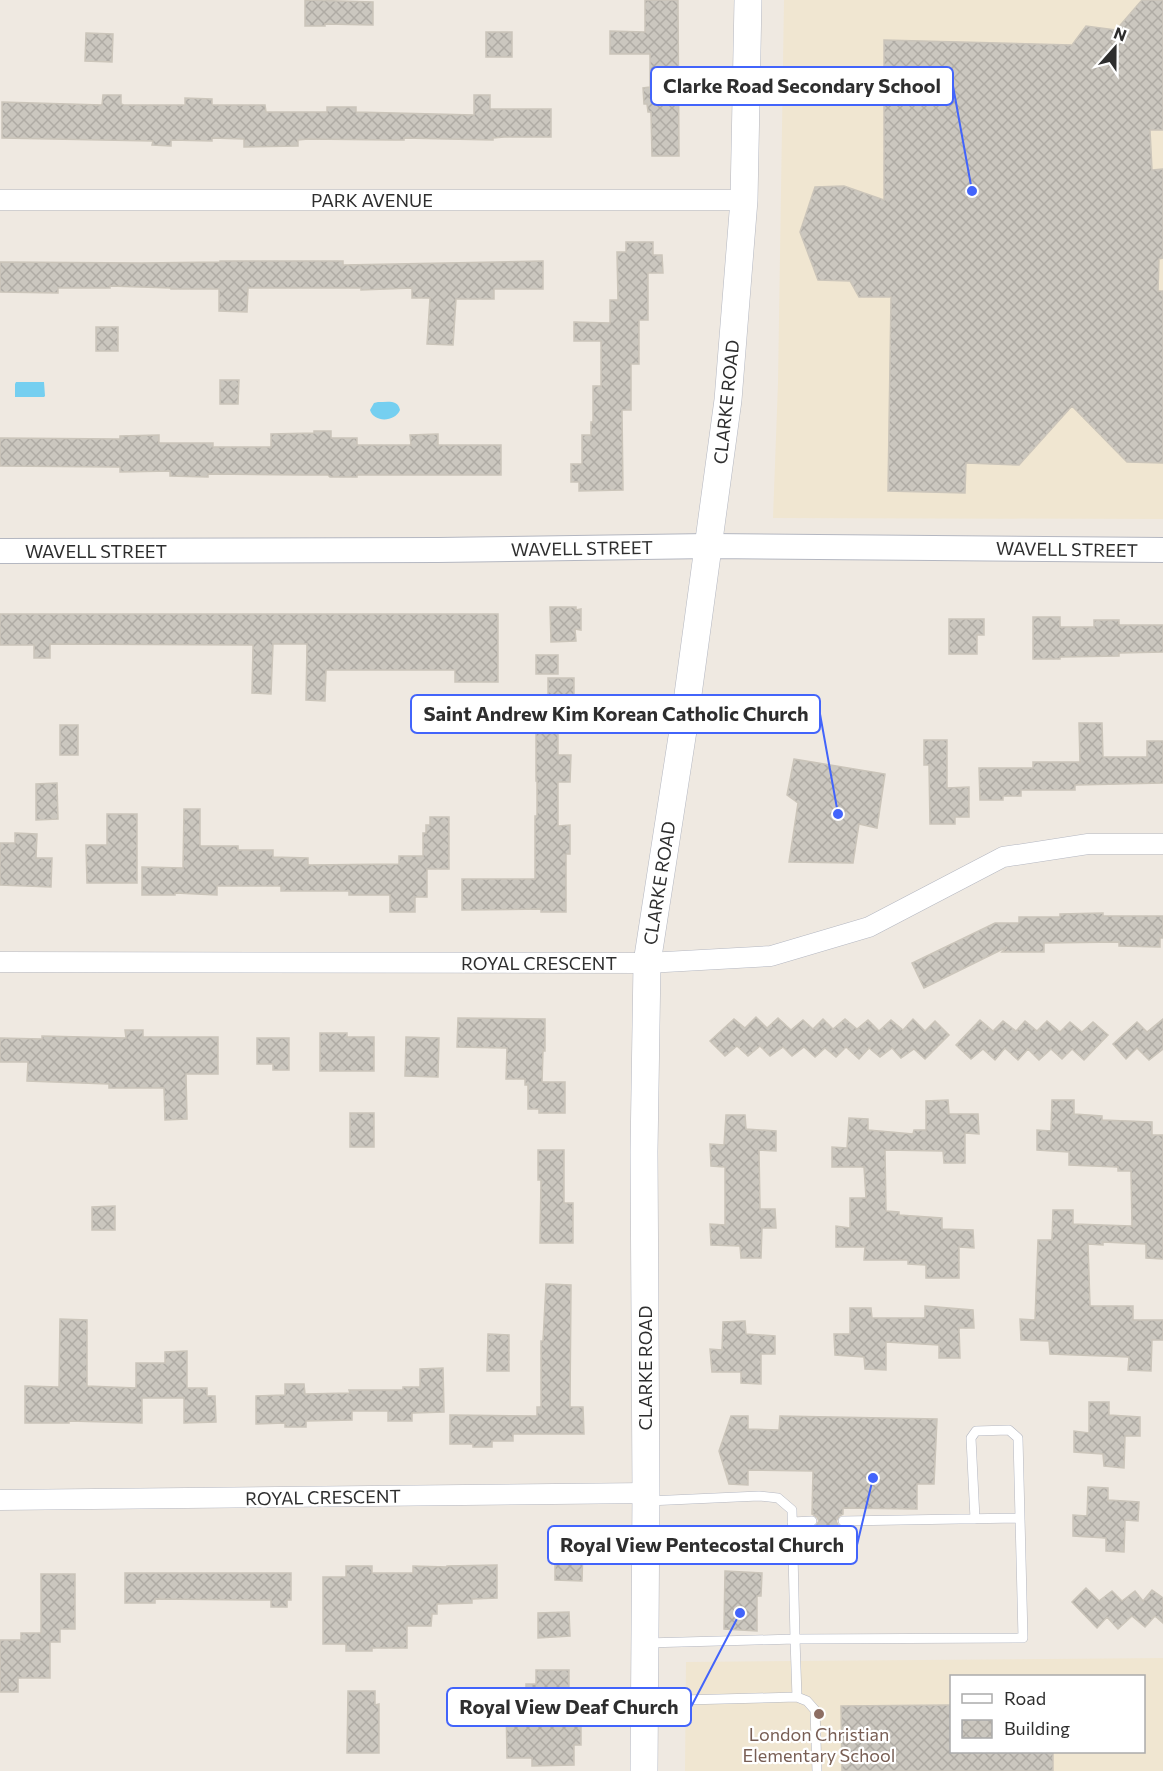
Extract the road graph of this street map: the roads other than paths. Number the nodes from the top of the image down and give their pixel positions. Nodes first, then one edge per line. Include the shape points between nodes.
1 (748, 0) edge
2 (0, 200) edge
3 (744, 200) junction
4 (708, 546) junction
5 (1163, 550) edge
6 (0, 551) edge
7 (1163, 844) edge
8 (0, 962) edge
9 (647, 963) junction
10 (646, 1497) junction
11 (0, 1500) edge
12 (1020, 1518) junction
13 (975, 1519) junction
14 (812, 1521) dead end
15 (843, 1521) dead end
16 (792, 1522) junction
17 (795, 1640) junction
18 (645, 1643) junction
19 (797, 1697) junction
20 (644, 1701) junction
21 (644, 1771) edge
22 (817, 1771) edge

1 - 3 main road, CLARKE ROAD
2 - 3 street, PARK AVENUE
3 - 4 main road, CLARKE ROAD via 728,400
4 - 5 street, WAVELL STREET
4 - 6 street, WAVELL STREET
4 - 9 main road, CLARKE ROAD
7 - 9 street, ROYAL CRESCENT via 1089,844 1003,857 869,927 771,956
8 - 9 street, ROYAL CRESCENT
9 - 10 main road, CLARKE ROAD
10 - 11 street, ROYAL CRESCENT
10 - 16 lane via 778,1498 792,1510
10 - 18 main road, CLARKE ROAD
12 - 13 lane
12 - 13 lane via 1018,1438 1009,1430 976,1431 971,1438
12 - 17 lane via 1023,1638
13 - 15 lane
14 - 16 lane
16 - 17 lane
17 - 18 lane
17 - 19 lane
18 - 20 main road, CLARKE ROAD
19 - 20 lane
19 - 22 lane via 814,1710
20 - 21 main road, CLARKE ROAD

